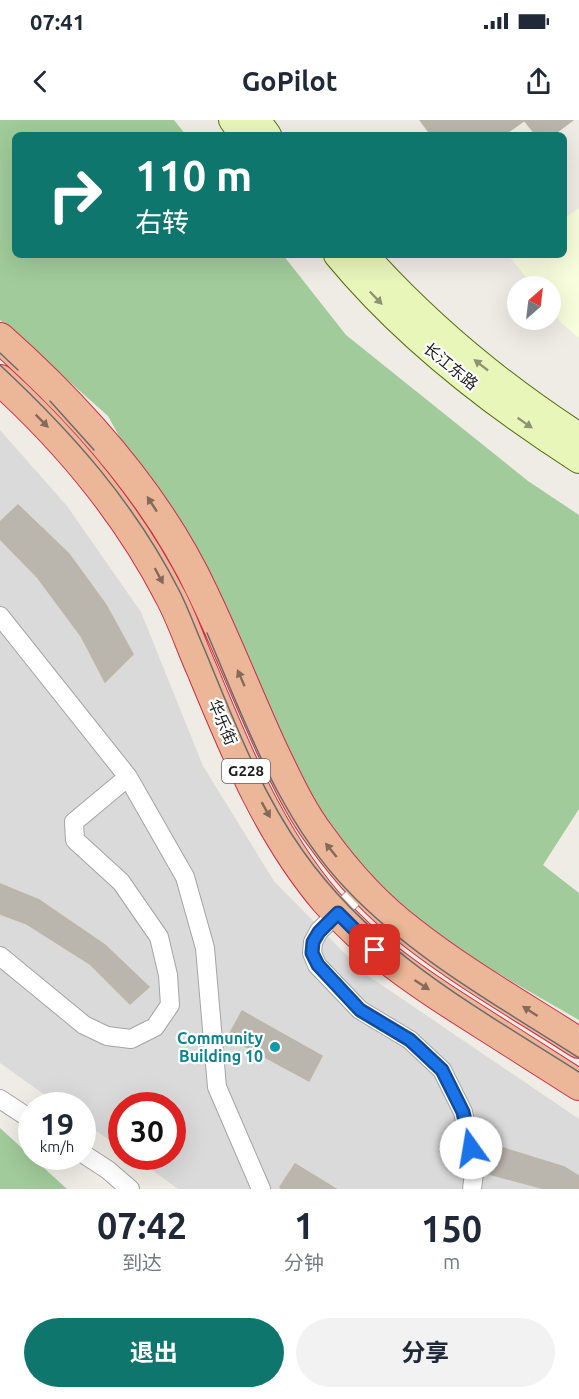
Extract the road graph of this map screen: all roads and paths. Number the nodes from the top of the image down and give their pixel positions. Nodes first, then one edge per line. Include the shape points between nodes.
1 (340, 258) edge
2 (368, 258) edge
3 (0, 338) edge
4 (0, 380) edge
5 (579, 436) edge
6 (579, 460) edge
7 (0, 616) edge
8 (128, 777) junction
9 (364, 887) junction
10 (338, 913) junction
11 (0, 956) edge
12 (579, 1043) edge
13 (579, 1085) edge
14 (0, 1099) edge
15 (18, 1111) edge
16 (96, 1162) edge
17 (130, 1189) edge
18 (261, 1189) edge
19 (472, 1189) edge

1 -> 6 main road, 长江东路 via 402,323 461,375
5 -> 2 main road, 长江东路 via 472,358
9 -> 3 highway, 华乐街 / G228 via 320,836 290,787 203,591 157,512 78,413
4 -> 10 highway, 华乐街 / G228 via 89,473 148,555 172,599 236,751 263,804 292,856
7 - 8 street
8 - 11 street via 74,822 75,840 121,882 159,937 170,1005 155,1027 131,1039 107,1036 84,1025
8 - 18 street via 184,877 205,948 217,1088
9 - 10 street
12 -> 9 highway, 华乐街 / G228 via 432,948
10 -> 13 highway, 华乐街 / G228 via 414,980
10 - 19 street via 319,932 312,953 318,965 360,1010 410,1040 442,1070 463,1112 475,1165
14 - 15 street
16 - 17 street

